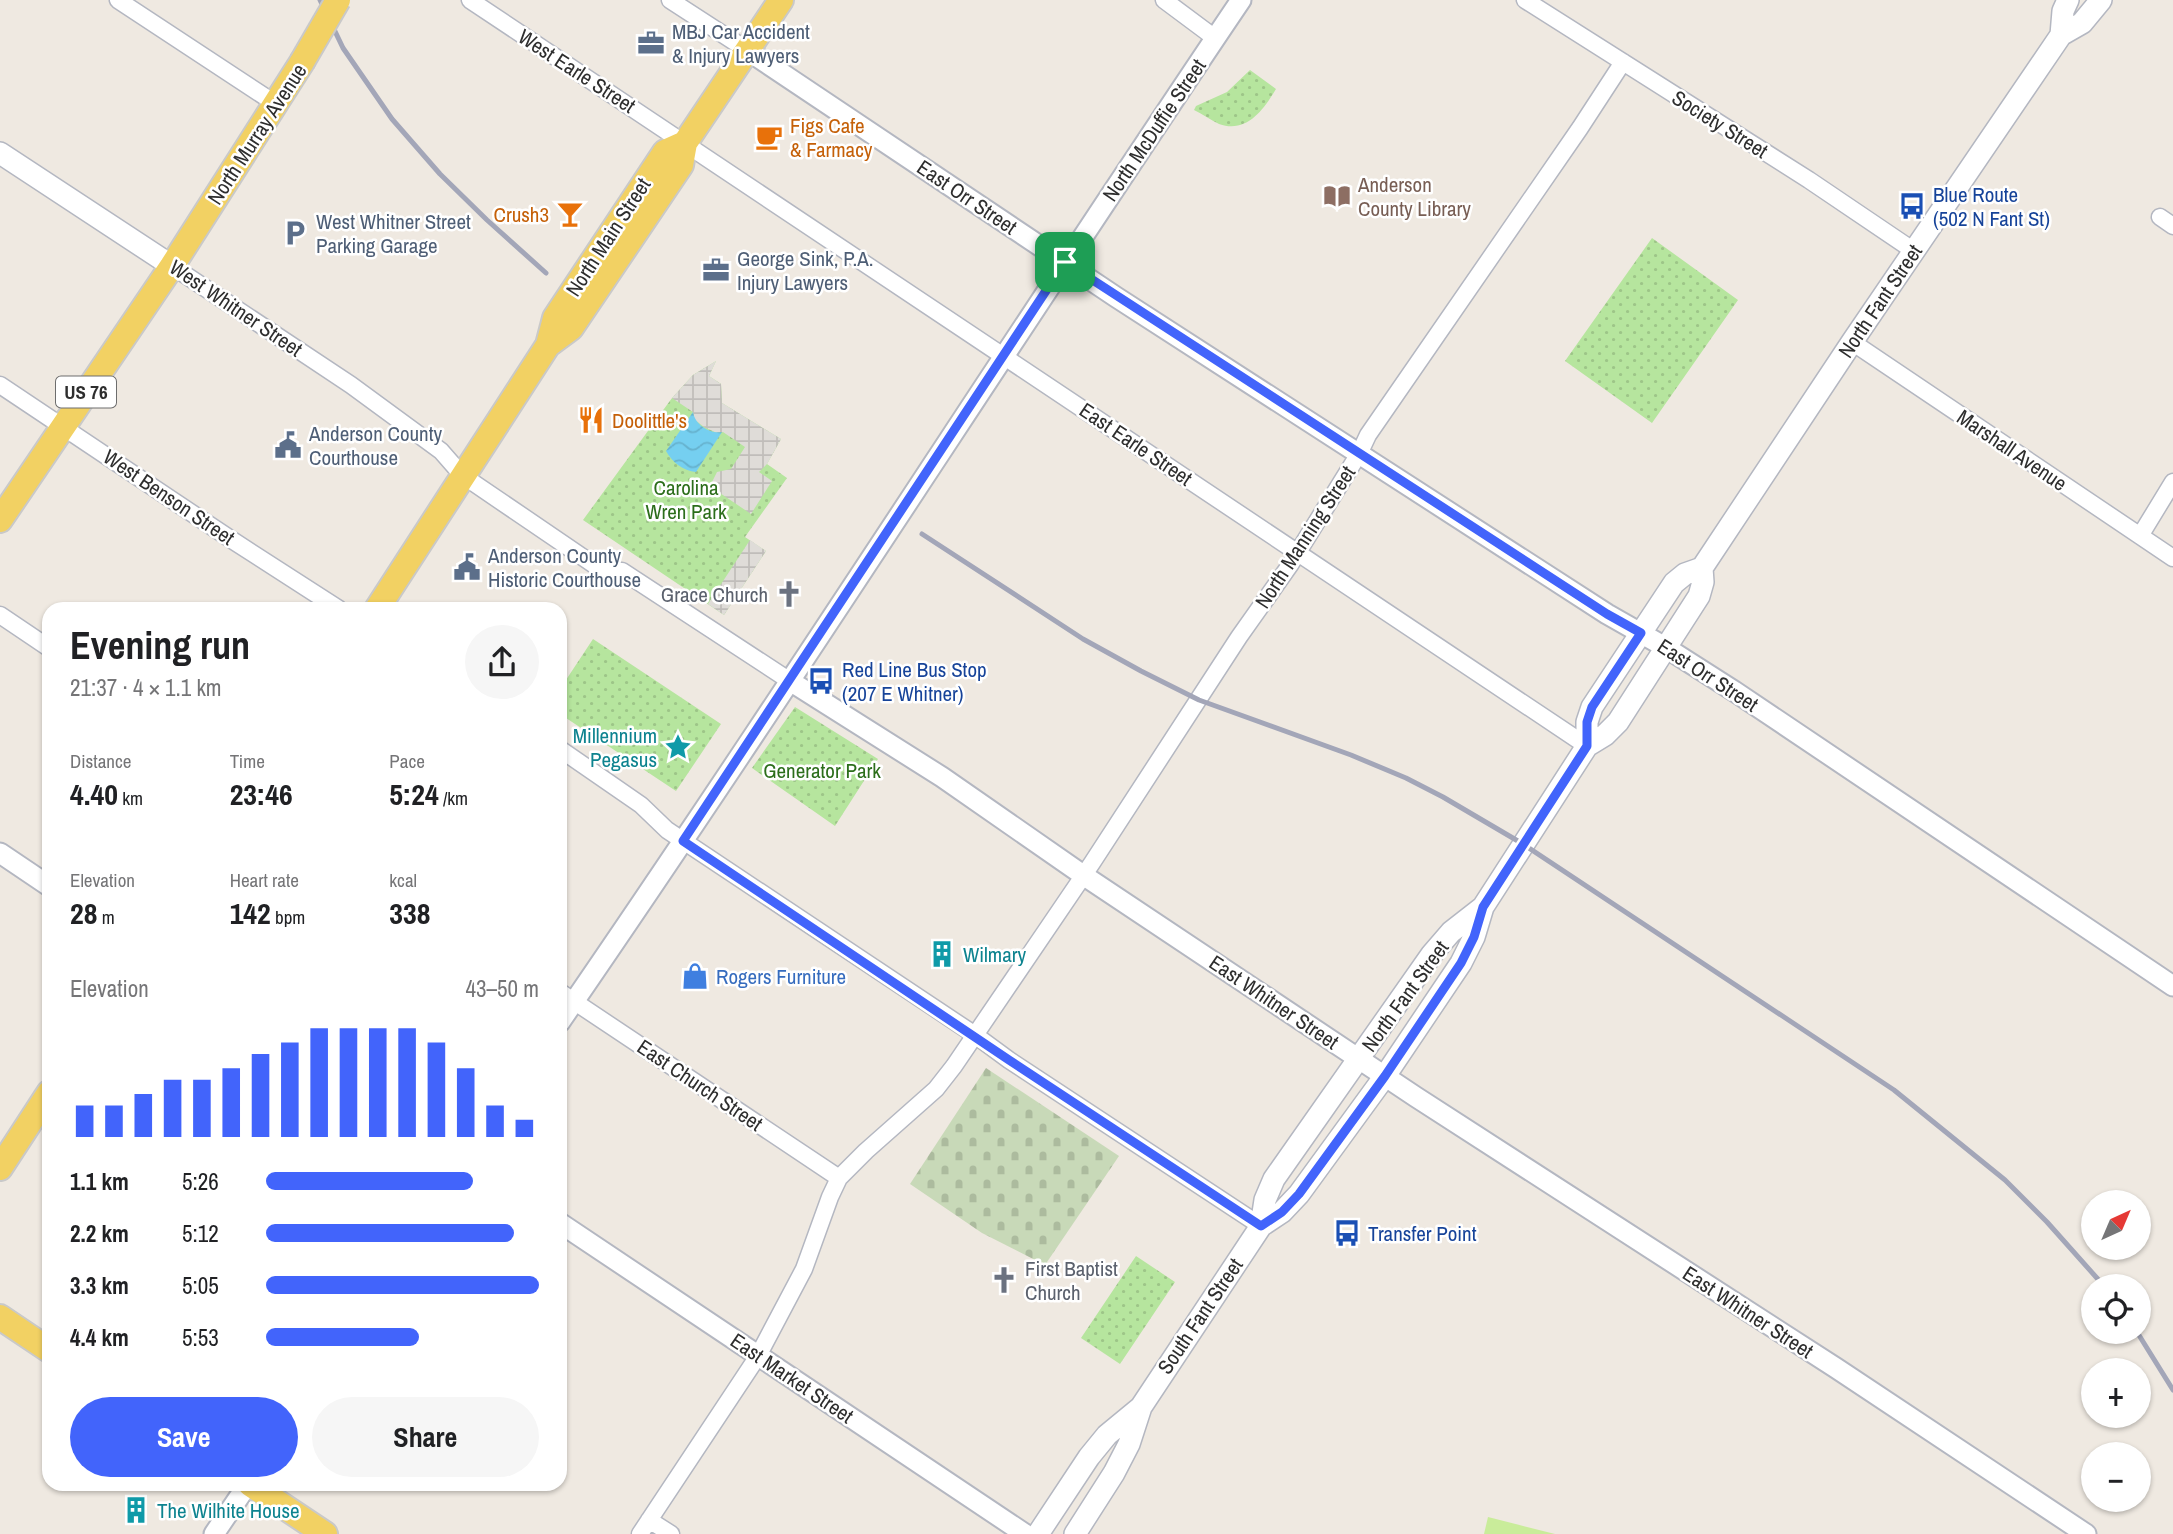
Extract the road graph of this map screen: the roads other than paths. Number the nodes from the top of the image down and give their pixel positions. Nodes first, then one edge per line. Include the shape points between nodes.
1 (118, 0) edge
2 (338, 0) edge
3 (470, 0) edge
4 (670, 0) edge
5 (781, 0) edge
6 (1164, 0) edge
7 (1241, 0) edge
8 (1525, 0) edge
9 (2068, 0) edge
10 (2101, 0) edge
11 (2061, 36) junction
12 (1216, 38) junction
13 (747, 50) junction
14 (1623, 62) junction
15 (276, 104) junction
16 (685, 142) junction
17 (0, 153) edge
18 (1914, 251) junction
19 (1065, 262) junction
20 (173, 265) junction
21 (1852, 342) junction
22 (1004, 357) junction
23 (0, 385) edge
24 (64, 426) junction
25 (1360, 452) junction
26 (462, 475) junction
27 (2173, 482) edge
28 (0, 520) edge
29 (2140, 536) junction
30 (1297, 553) junction
31 (2173, 558) edge
32 (1702, 568) junction
33 (329, 602) edge
34 (381, 602) edge
35 (0, 615) edge
36 (1641, 633) junction
37 (42, 643) edge
38 (1665, 647) junction
39 (790, 681) junction
40 (1587, 746) junction
41 (567, 753) edge
42 (683, 841) junction
43 (0, 853) edge
44 (1083, 875) junction
45 (42, 881) edge
46 (1483, 907) junction
47 (2173, 986) edge
48 (567, 997) edge
49 (975, 1035) junction
50 (1359, 1059) junction
51 (1385, 1076) junction
52 (42, 1111) edge
53 (0, 1168) edge
54 (839, 1178) junction
55 (1261, 1226) junction
56 (567, 1228) edge
57 (0, 1317) edge
58 (42, 1345) edge
59 (758, 1356) junction
60 (1141, 1407) junction
61 (244, 1491) edge
62 (260, 1491) edge
63 (649, 1520) junction
64 (215, 1534) edge
65 (325, 1534) edge
66 (640, 1534) edge
67 (671, 1534) edge
68 (1025, 1534) edge
69 (1038, 1534) edge
70 (1075, 1534) edge
71 (2085, 1534) edge

1 - 15 street
2 - 15 main road, North Murray Avenue / US 76, bridge
3 - 16 street, West Earle Street
4 - 13 street
5 - 13 main road, North Main Street
6 - 12 street
7 - 12 street, North McDuffie Street
8 - 14 street, Society Street
9 - 11 main road, North Fant Street
10 - 11 main road, North Fant Street via 2082,23
11 - 18 main road, North Fant Street
12 - 19 street, North McDuffie Street
13 - 16 main road, North Main Street
13 - 19 street, East Orr Street
14 - 18 street, Society Street
14 - 25 street, North Manning Street via 1367,435
15 - 20 main road, North Murray Avenue / US 76
16 - 22 street, East Earle Street
16 - 26 main road, North Main Street via 665,152 555,318 548,345
17 - 20 main road, West Whitner Street
18 - 21 main road, North Fant Street
19 - 22 street, North McDuffie Street
19 - 25 street, East Orr Street
20 - 24 main road, US 76
20 - 26 street, West Whitner Street via 442,451
21 - 29 street, Marshall Avenue
21 - 32 main road, North Fant Street
22 - 30 street, East Earle Street
22 - 39 street, North McDuffie Street
23 - 24 street, West Benson Street
24 - 28 main road, US 76
24 - 33 street, West Benson Street
25 - 30 street, North Manning Street
25 - 36 street, East Orr Street
26 - 34 main road, North Main Street
26 - 39 street, East Whitner Street via 603,571 622,570
27 - 29 street
29 - 31 street, Marshall Avenue
30 - 40 street, East Earle Street
30 - 44 street, North Manning Street
32 - 36 main road, North Fant Street via 1674,583
32 - 38 main road, North Fant Street via 1699,596
35 - 37 street
36 - 38 street, East Orr Street
36 - 40 main road, North Fant Street via 1592,707
38 - 40 main road, North Fant Street via 1618,722
38 - 47 street, East Orr Street
39 - 42 street, North McDuffie Street
39 - 44 street, East Whitner Street via 942,777
40 - 46 main road, North Fant Street
41 - 42 street
42 - 48 street, North McDuffie Street
42 - 49 street
43 - 45 street
44 - 49 street, North Manning Street
44 - 50 street, East Whitner Street
46 - 50 main road, North Fant Street via 1451,932 1433,954
46 - 51 main road, North Fant Street via 1461,963
48 - 54 street, East Church Street
49 - 54 street, North Manning Street via 936,1089
49 - 55 street
50 - 51 street, East Whitner Street
50 - 55 main road, South Fant Street via 1274,1179
51 - 55 main road, South Fant Street via 1299,1194
51 - 71 street, East Whitner Street
52 - 53 main road
54 - 59 street via 804,1269
55 - 60 main road, South Fant Street
56 - 59 street, East Market Street
57 - 58 main road
59 - 63 street
59 - 68 street, East Market Street
60 - 69 main road, South Fant Street via 1088,1457
60 - 70 main road, South Fant Street via 1114,1473
61 - 64 street
62 - 65 main road
63 - 66 street
63 - 67 street

